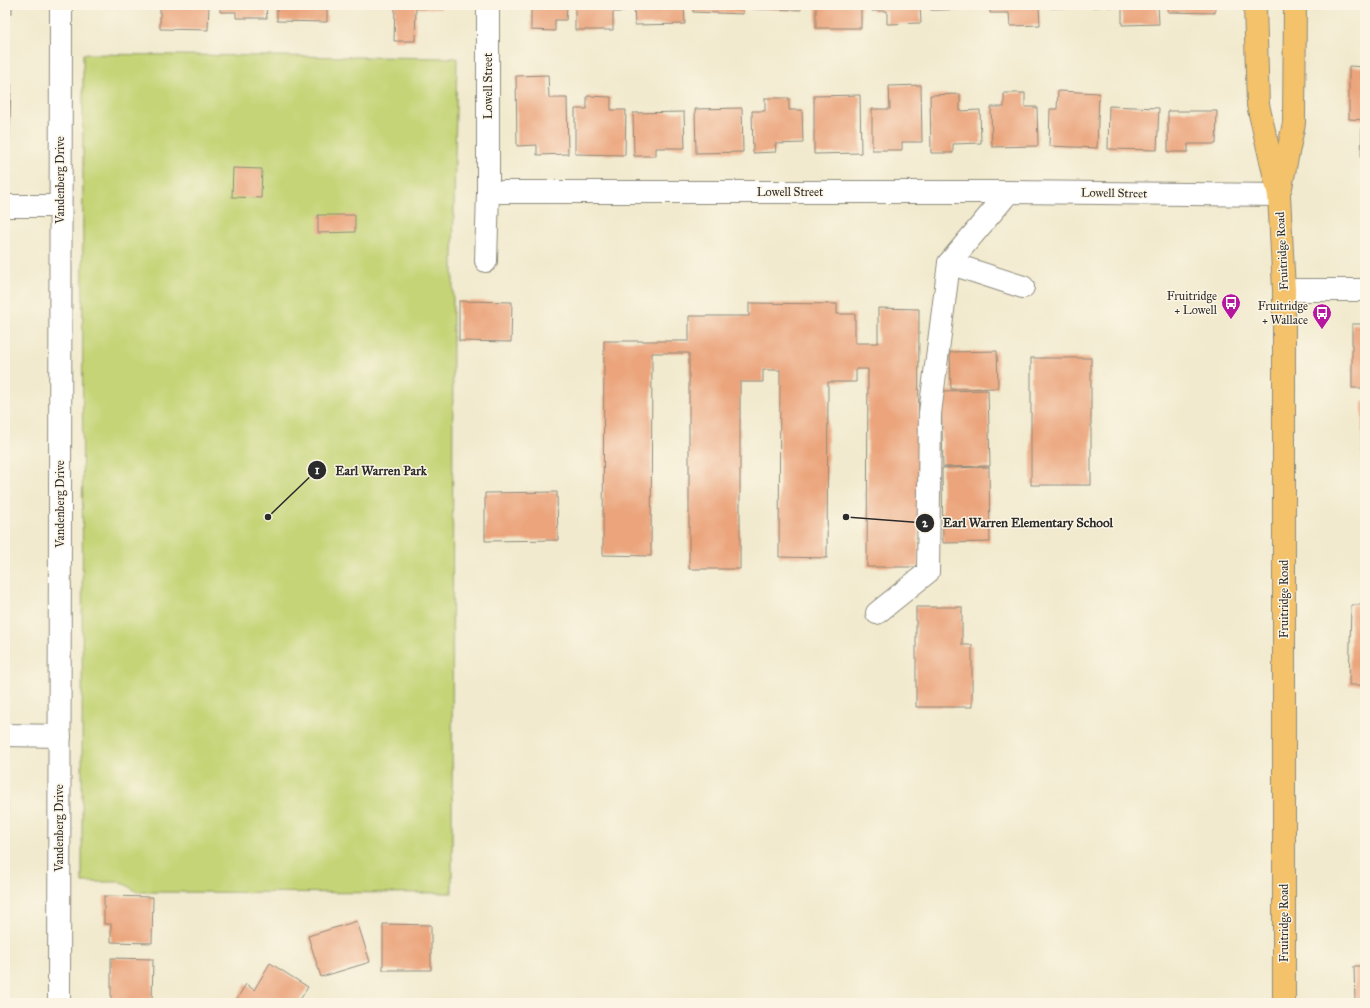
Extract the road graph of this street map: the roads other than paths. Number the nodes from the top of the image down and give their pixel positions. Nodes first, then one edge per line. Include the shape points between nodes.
1 (61, 5) edge
2 (488, 5) edge
3 (1255, 5) edge
4 (1295, 5) edge
5 (488, 192) junction
6 (1010, 192) junction
7 (1279, 194) junction
8 (5, 206) edge
9 (60, 206) junction
10 (486, 261) dead end
11 (949, 263) junction
12 (1023, 287) dead end
13 (1284, 290) junction
14 (1365, 290) edge
15 (877, 613) dead end
16 (5, 735) edge
17 (60, 736) junction
18 (59, 1003) edge
19 (1284, 1003) edge

1 - 9 street, Vandenberg Drive
2 - 5 street, Lowell Street
3 - 7 main road, Fruitridge Road via 1258,105
4 - 7 main road, Fruitridge Road via 1294,123
5 - 6 street, Lowell Street
5 - 10 street
6 - 7 street, Lowell Street
6 - 11 street
7 - 13 main road, Fruitridge Road
8 - 9 street
9 - 17 street, Vandenberg Drive
11 - 12 street
11 - 15 street via 930,413 928,572
13 - 14 street
13 - 19 main road, Fruitridge Road
16 - 17 street
17 - 18 street, Vandenberg Drive

